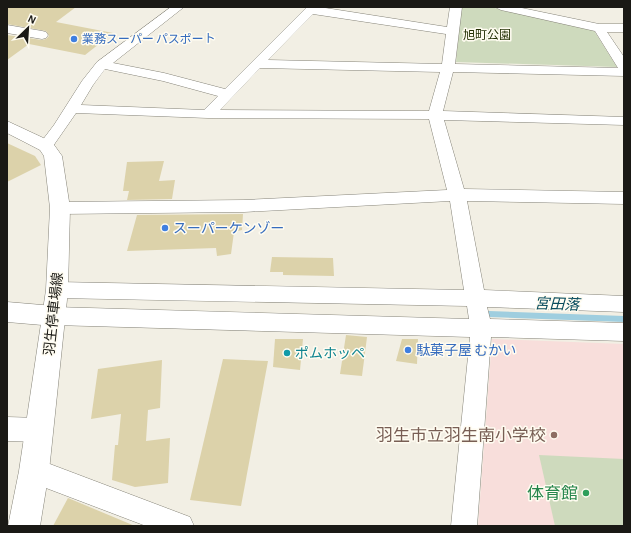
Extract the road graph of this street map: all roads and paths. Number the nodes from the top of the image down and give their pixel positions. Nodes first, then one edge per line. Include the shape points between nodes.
1 (178, 7) edge
2 (456, 7) edge
3 (501, 7) edge
4 (514, 8) edge
5 (312, 9) edge
6 (599, 28) junction
7 (624, 28) edge
8 (7, 29) edge
9 (454, 31) junction
10 (42, 35) dead end
11 (258, 64) junction
12 (102, 65) junction
13 (448, 67) junction
14 (624, 67) edge
15 (624, 72) edge
16 (228, 94) junction
17 (71, 109) junction
18 (208, 114) junction
19 (435, 115) junction
20 (624, 121) edge
21 (7, 126) edge
22 (46, 146) junction
23 (456, 195) junction
24 (624, 198) edge
25 (60, 208) junction
26 (57, 290) junction
27 (476, 298) junction
28 (624, 304) edge
29 (7, 312) edge
30 (54, 316) junction
31 (481, 328) junction
32 (624, 332) edge
33 (7, 429) edge
34 (39, 430) junction
35 (34, 471) junction
36 (24, 526) edge
37 (181, 526) edge
38 (464, 526) edge

1 - 12 street
2 - 9 street
3 - 4 street
4 - 6 street
5 - 9 street
5 - 11 street
6 - 7 street
6 - 14 street
8 - 10 street
9 - 13 street
11 - 13 street
11 - 16 street
12 - 16 street via 164,77
12 - 17 street via 86,83
13 - 15 street
13 - 19 street
16 - 18 street
17 - 18 street
17 - 22 street
18 - 19 street
19 - 20 street
19 - 23 street
21 - 22 main road
22 - 25 main road, 羽生停車場線 via 53,156
23 - 24 street
23 - 25 street via 244,206
23 - 27 street
25 - 26 main road, 羽生停車場線
26 - 27 street
26 - 30 main road, 羽生停車場線
27 - 28 street
27 - 31 street
29 - 30 main road
30 - 31 street
30 - 34 main road, 羽生停車場線
31 - 32 street
31 - 38 street
33 - 34 street
34 - 35 main road, 羽生停車場線
35 - 36 main road, 羽生停車場線
35 - 37 street

